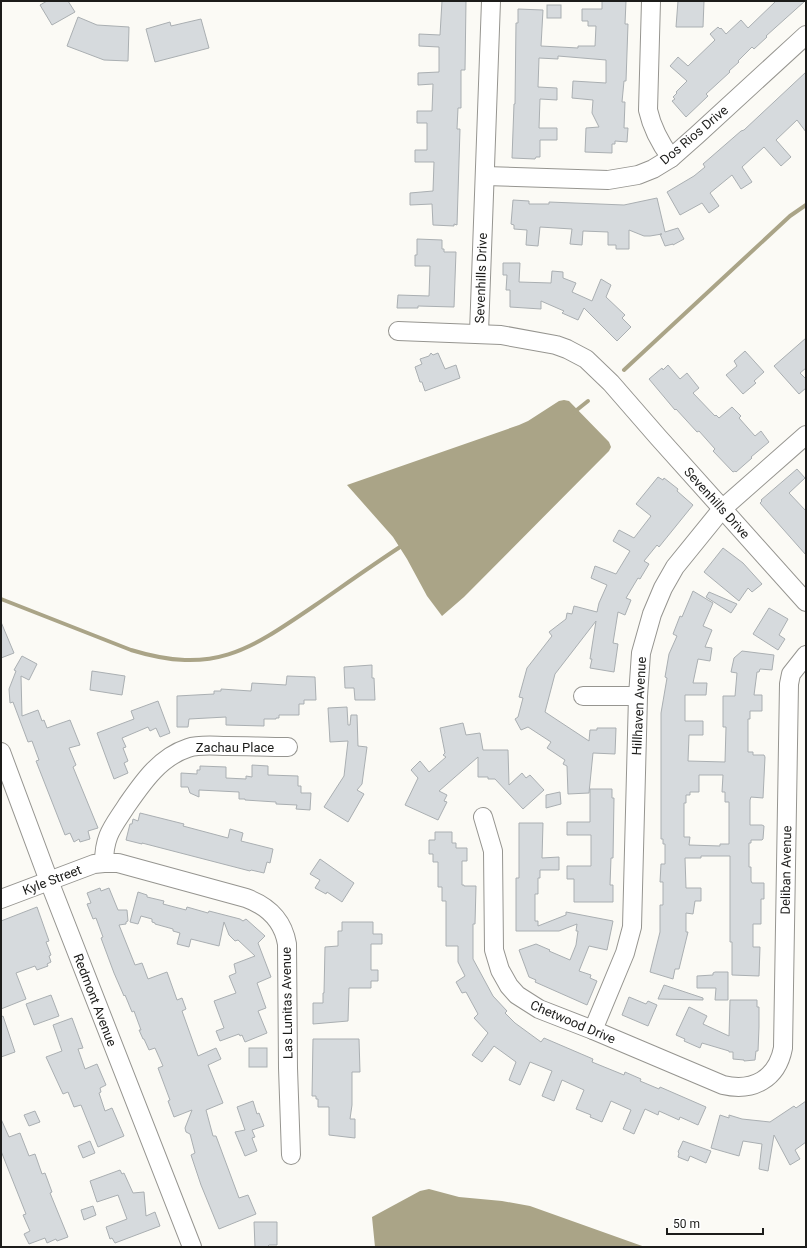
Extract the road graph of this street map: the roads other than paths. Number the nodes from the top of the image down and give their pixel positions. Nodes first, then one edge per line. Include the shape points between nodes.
1 (491, 1) edge
2 (651, 1) edge
3 (806, 35) edge
4 (671, 158) junction
5 (485, 176) junction
6 (398, 330) dead end
7 (479, 333) junction
8 (806, 435) edge
9 (722, 509) junction
10 (806, 602) edge
11 (806, 655) edge
12 (583, 696) dead end
13 (638, 696) junction
14 (288, 747) dead end
15 (1, 752) edge
16 (483, 817) dead end
17 (104, 862) junction
18 (49, 881) junction
19 (1, 899) edge
20 (593, 1030) junction
21 (760, 1082) joint
22 (291, 1155) dead end
23 (192, 1247) edge

1 - 5 street, Sevenhills Drive
2 - 4 street via 648,110 657,136
3 - 4 street, Dos Rios Drive
4 - 5 street, Dos Rios Drive via 638,175 615,179
5 - 7 street, Sevenhills Drive
6 - 7 street
7 - 9 street, Sevenhills Drive via 556,346 586,358
8 - 9 street, Hillhaven Avenue
9 - 10 street, Sevenhills Drive
9 - 13 street, Hillhaven Avenue via 675,567 663,588 652,614 641,653
11 - 21 street, Deliban Avenue via 791,674 789,684 783,1048 777,1065
12 - 13 street
13 - 20 street, Hillhaven Avenue via 632,927 626,953
14 - 17 street, Zachau Place via 207,745 189,747 172,755 154,769 117,821 107,837
15 - 18 street, Redmont Avenue
16 - 20 street, Chetwood Drive via 493,850 494,950 500,970 516,995 527,1003
17 - 18 street, Kyle Street
17 - 22 street, Las Lunitas Avenue via 118,863 246,898 267,908 280,922 287,944
18 - 19 street, Kyle Street
18 - 23 street, Redmont Avenue
20 - 21 street, Chetwood Drive via 723,1085 742,1087

